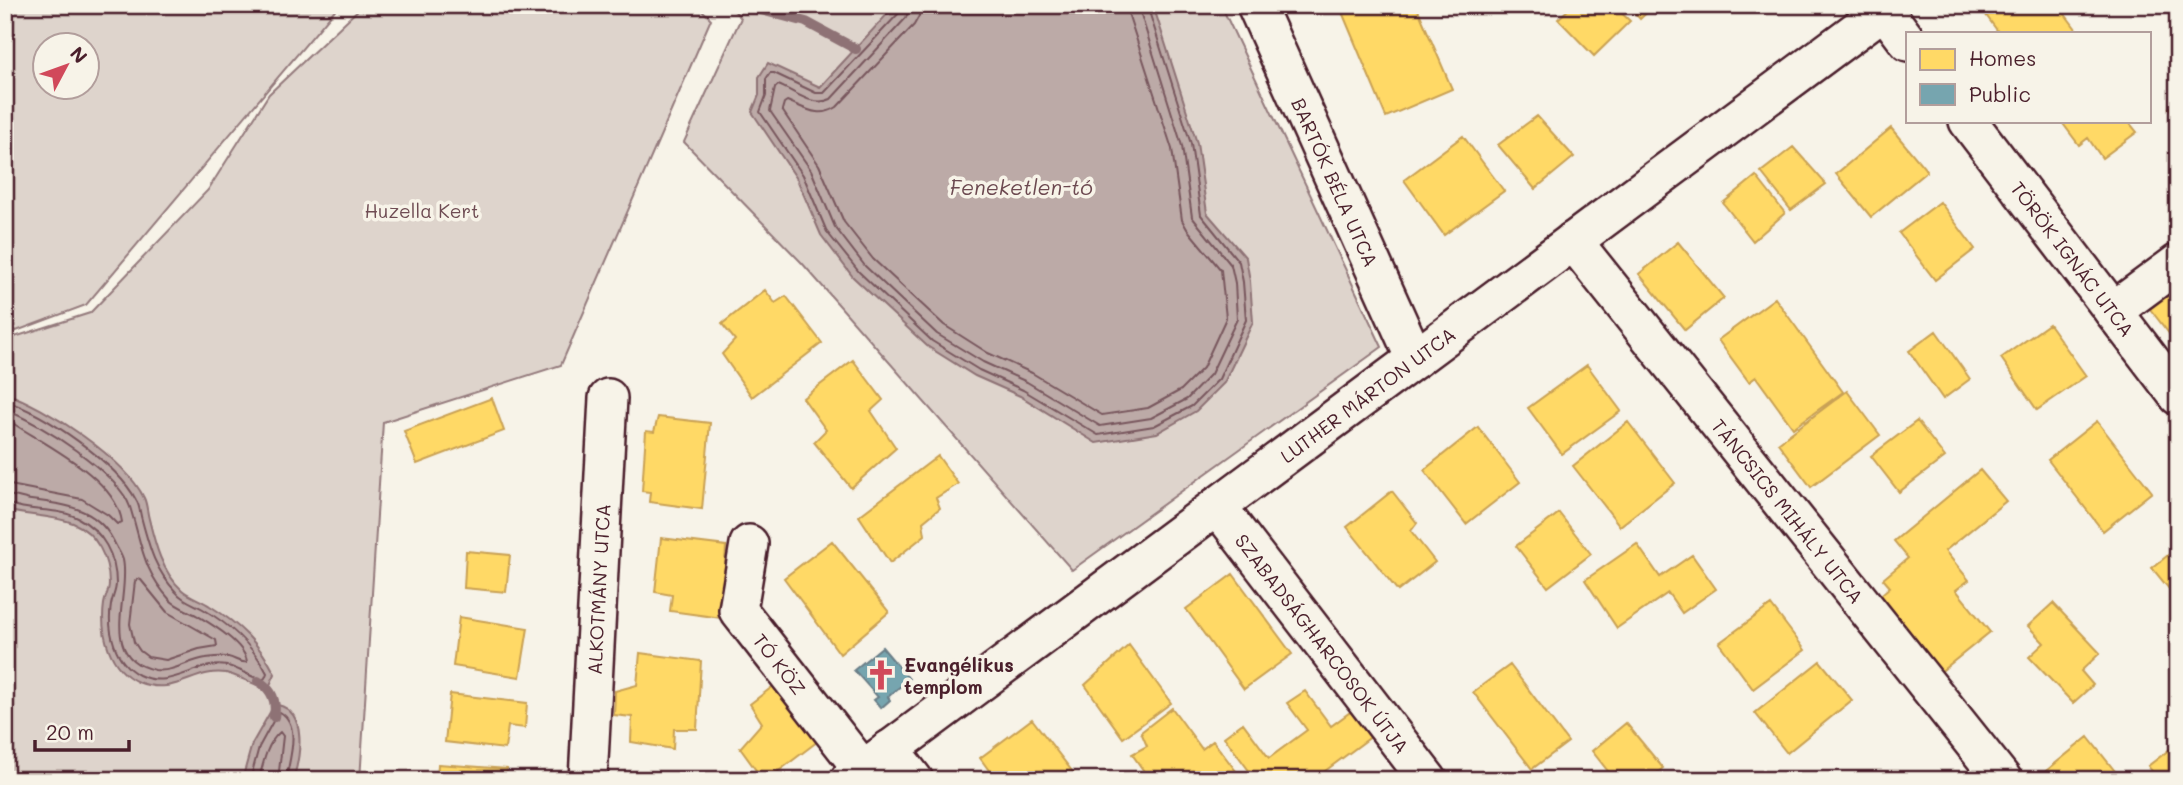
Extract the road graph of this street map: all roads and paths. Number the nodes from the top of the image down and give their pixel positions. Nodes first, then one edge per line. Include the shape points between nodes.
1 (1256, 5) edge
2 (1877, 7) edge
3 (1906, 40) edge
4 (1969, 122) edge
5 (1573, 241) junction
6 (2178, 263) edge
7 (2113, 311) junction
8 (1415, 359) junction
9 (2178, 396) edge
10 (608, 398) dead end
11 (1217, 506) junction
12 (749, 544) dead end
13 (867, 766) edge
14 (588, 780) edge
15 (914, 780) edge
16 (1428, 780) edge
17 (2003, 780) edge

1 - 8 street, BARTÓK BÉLA UTCA
2 - 3 street
2 - 5 street, LUTHER MÁRTON UTCA
4 - 7 street, TÖRÖK IGNÁC UTCA
5 - 8 street, LUTHER MÁRTON UTCA
5 - 17 street, TÁNCSICS MIHÁLY UTCA
6 - 7 street
7 - 9 street, TÖRÖK IGNÁC UTCA
8 - 11 street, LUTHER MÁRTON UTCA
10 - 14 street, ALKOTMÁNY UTCA
11 - 13 street, LUTHER MÁRTON UTCA
11 - 16 street, SZABADSÁGHARCOSOK ÚTJA
12 - 13 street, TÓ KÖZ via 738,611
13 - 15 street, TÓ KÖZ

